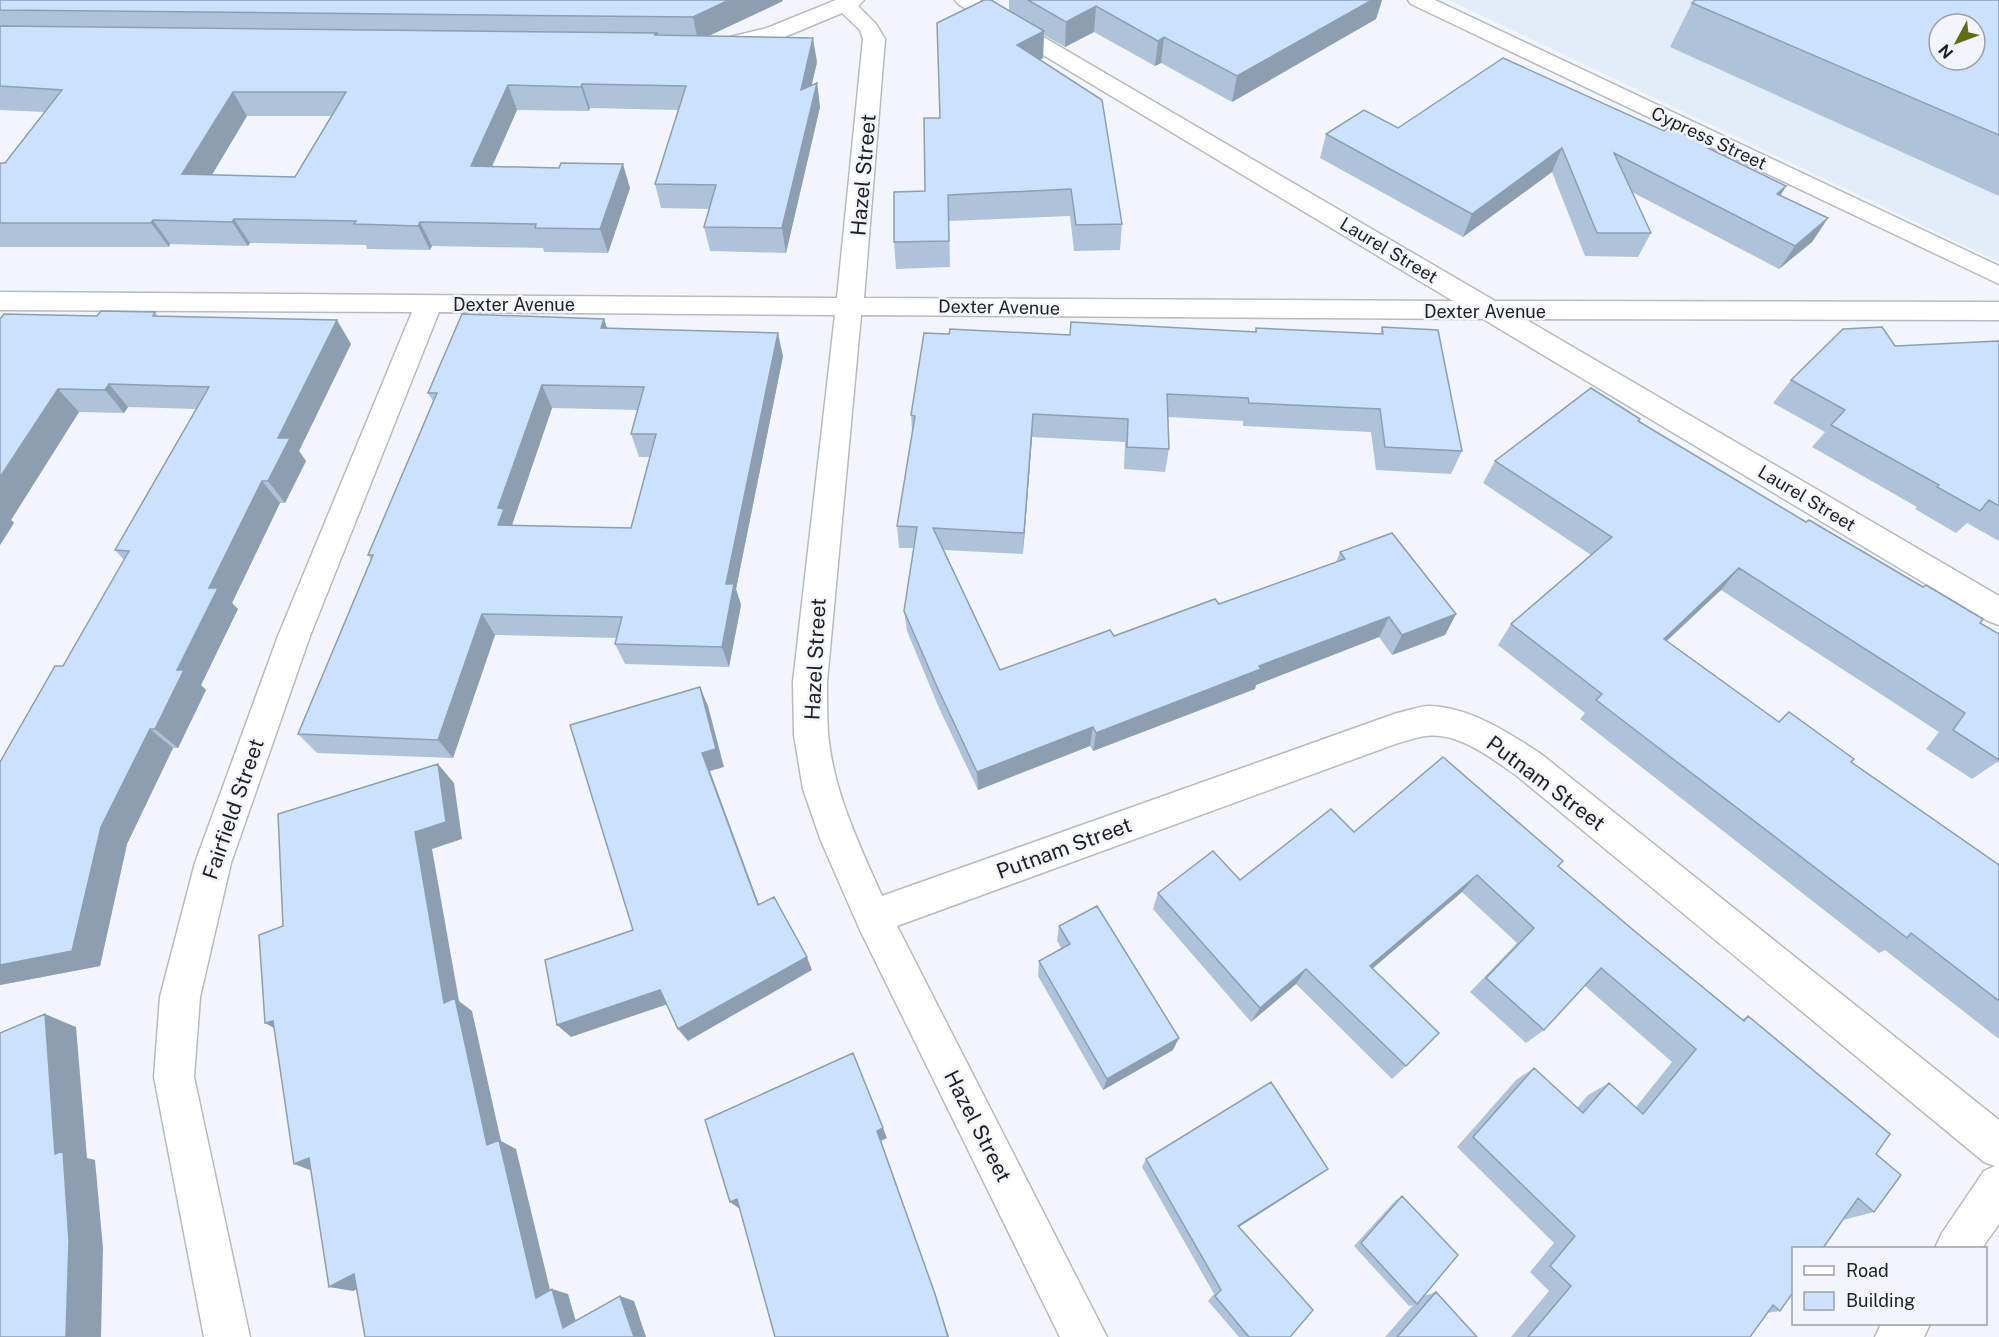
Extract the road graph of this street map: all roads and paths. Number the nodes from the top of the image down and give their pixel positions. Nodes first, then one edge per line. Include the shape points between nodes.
1 (965, 0) edge
2 (1418, 0) edge
3 (850, 2) edge
4 (698, 49) edge
5 (1999, 276) edge
6 (0, 301) edge
7 (429, 304) junction
8 (851, 305) junction
9 (1999, 311) edge
10 (1493, 312) junction
11 (1999, 612) edge
12 (873, 917) junction
13 (1999, 1147) edge
14 (1999, 1186) edge
15 (1958, 1247) edge
16 (227, 1337) edge
17 (1084, 1337) edge

1 - 10 street, Laurel Street
2 - 5 street, Cypress Street
3 - 4 street via 748,41
3 - 8 street, Hazel Street via 874,39
6 - 7 street, Dexter Avenue
7 - 8 street, Dexter Avenue
7 - 16 street, Fairfield Street via 294,636 213,863 180,997 174,1077
8 - 10 street, Dexter Avenue
8 - 12 street, Hazel Street via 810,682 811,735 821,789
9 - 10 street, Dexter Avenue
10 - 11 street, Laurel Street
12 - 13 street, Putnam Street via 1397,728 1428,721 1461,726 1494,741 1529,765
12 - 17 street, Hazel Street
14 - 15 street

